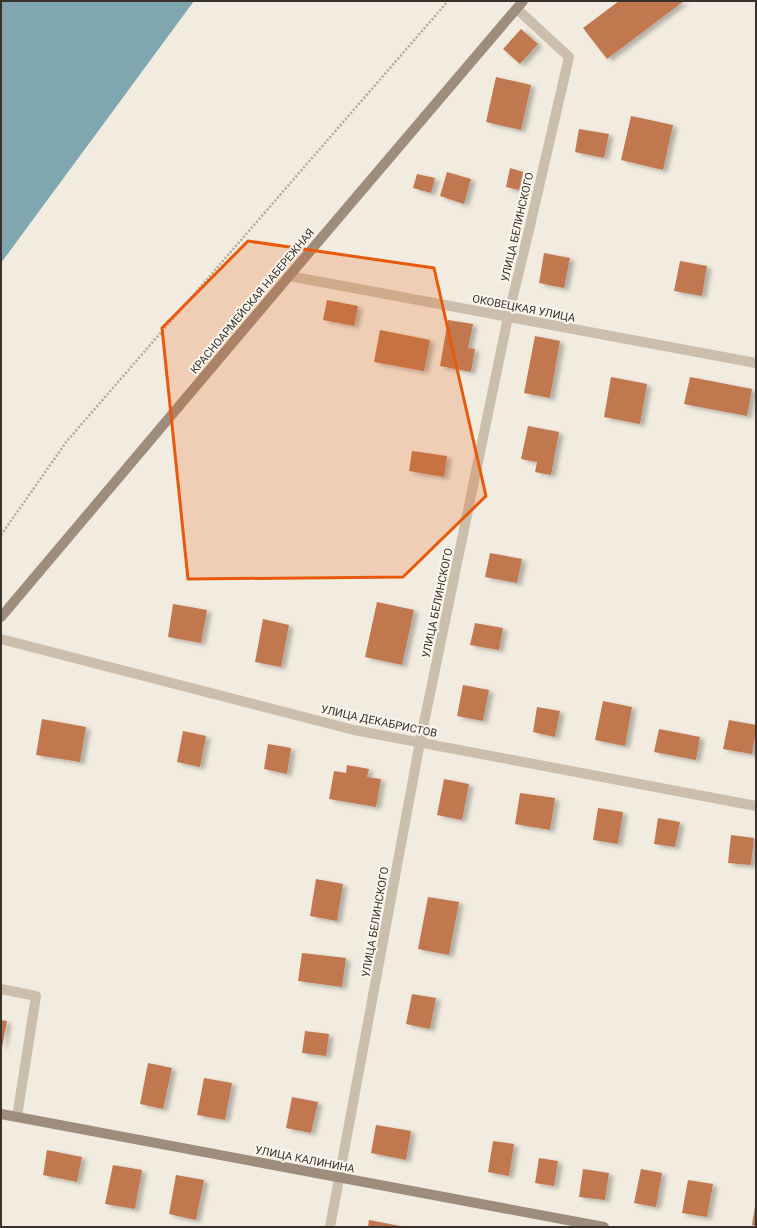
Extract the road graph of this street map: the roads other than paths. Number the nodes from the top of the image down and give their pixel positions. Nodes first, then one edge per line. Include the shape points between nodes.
1 (520, 5) edge
2 (289, 276) junction
3 (508, 317) junction
4 (756, 363) edge
5 (1, 617) edge
6 (1, 639) edge
7 (420, 742) junction
8 (756, 806) edge
9 (1, 989) edge
10 (1, 1114) edge
11 (17, 1117) junction
12 (340, 1178) junction
13 (330, 1227) edge
14 (604, 1227) edge

1 - 2 street, КРАСНОАРМЕЙСКАЯ НАБЕРЕЖНАЯ
1 - 3 street, УЛИЦА БЕЛИНСКОГО via 569,57
2 - 3 street, ОКОВЕЦКАЯ УЛИЦА
2 - 5 street, КРАСНОАРМЕЙСКАЯ НАБЕРЕЖНАЯ
3 - 4 street, ОКОВЕЦКАЯ УЛИЦА
3 - 7 street, УЛИЦА БЕЛИНСКОГО
6 - 7 street, УЛИЦА ДЕКАБРИСТОВ via 354,730
7 - 8 street, УЛИЦА ДЕКАБРИСТОВ
7 - 12 street, УЛИЦА БЕЛИНСКОГО
9 - 11 street via 36,996
10 - 11 street, УЛИЦА КАЛИНИНА
11 - 12 street, УЛИЦА КАЛИНИНА
12 - 13 street, УЛИЦА БЕЛИНСКОГО
12 - 14 street, УЛИЦА КАЛИНИНА

